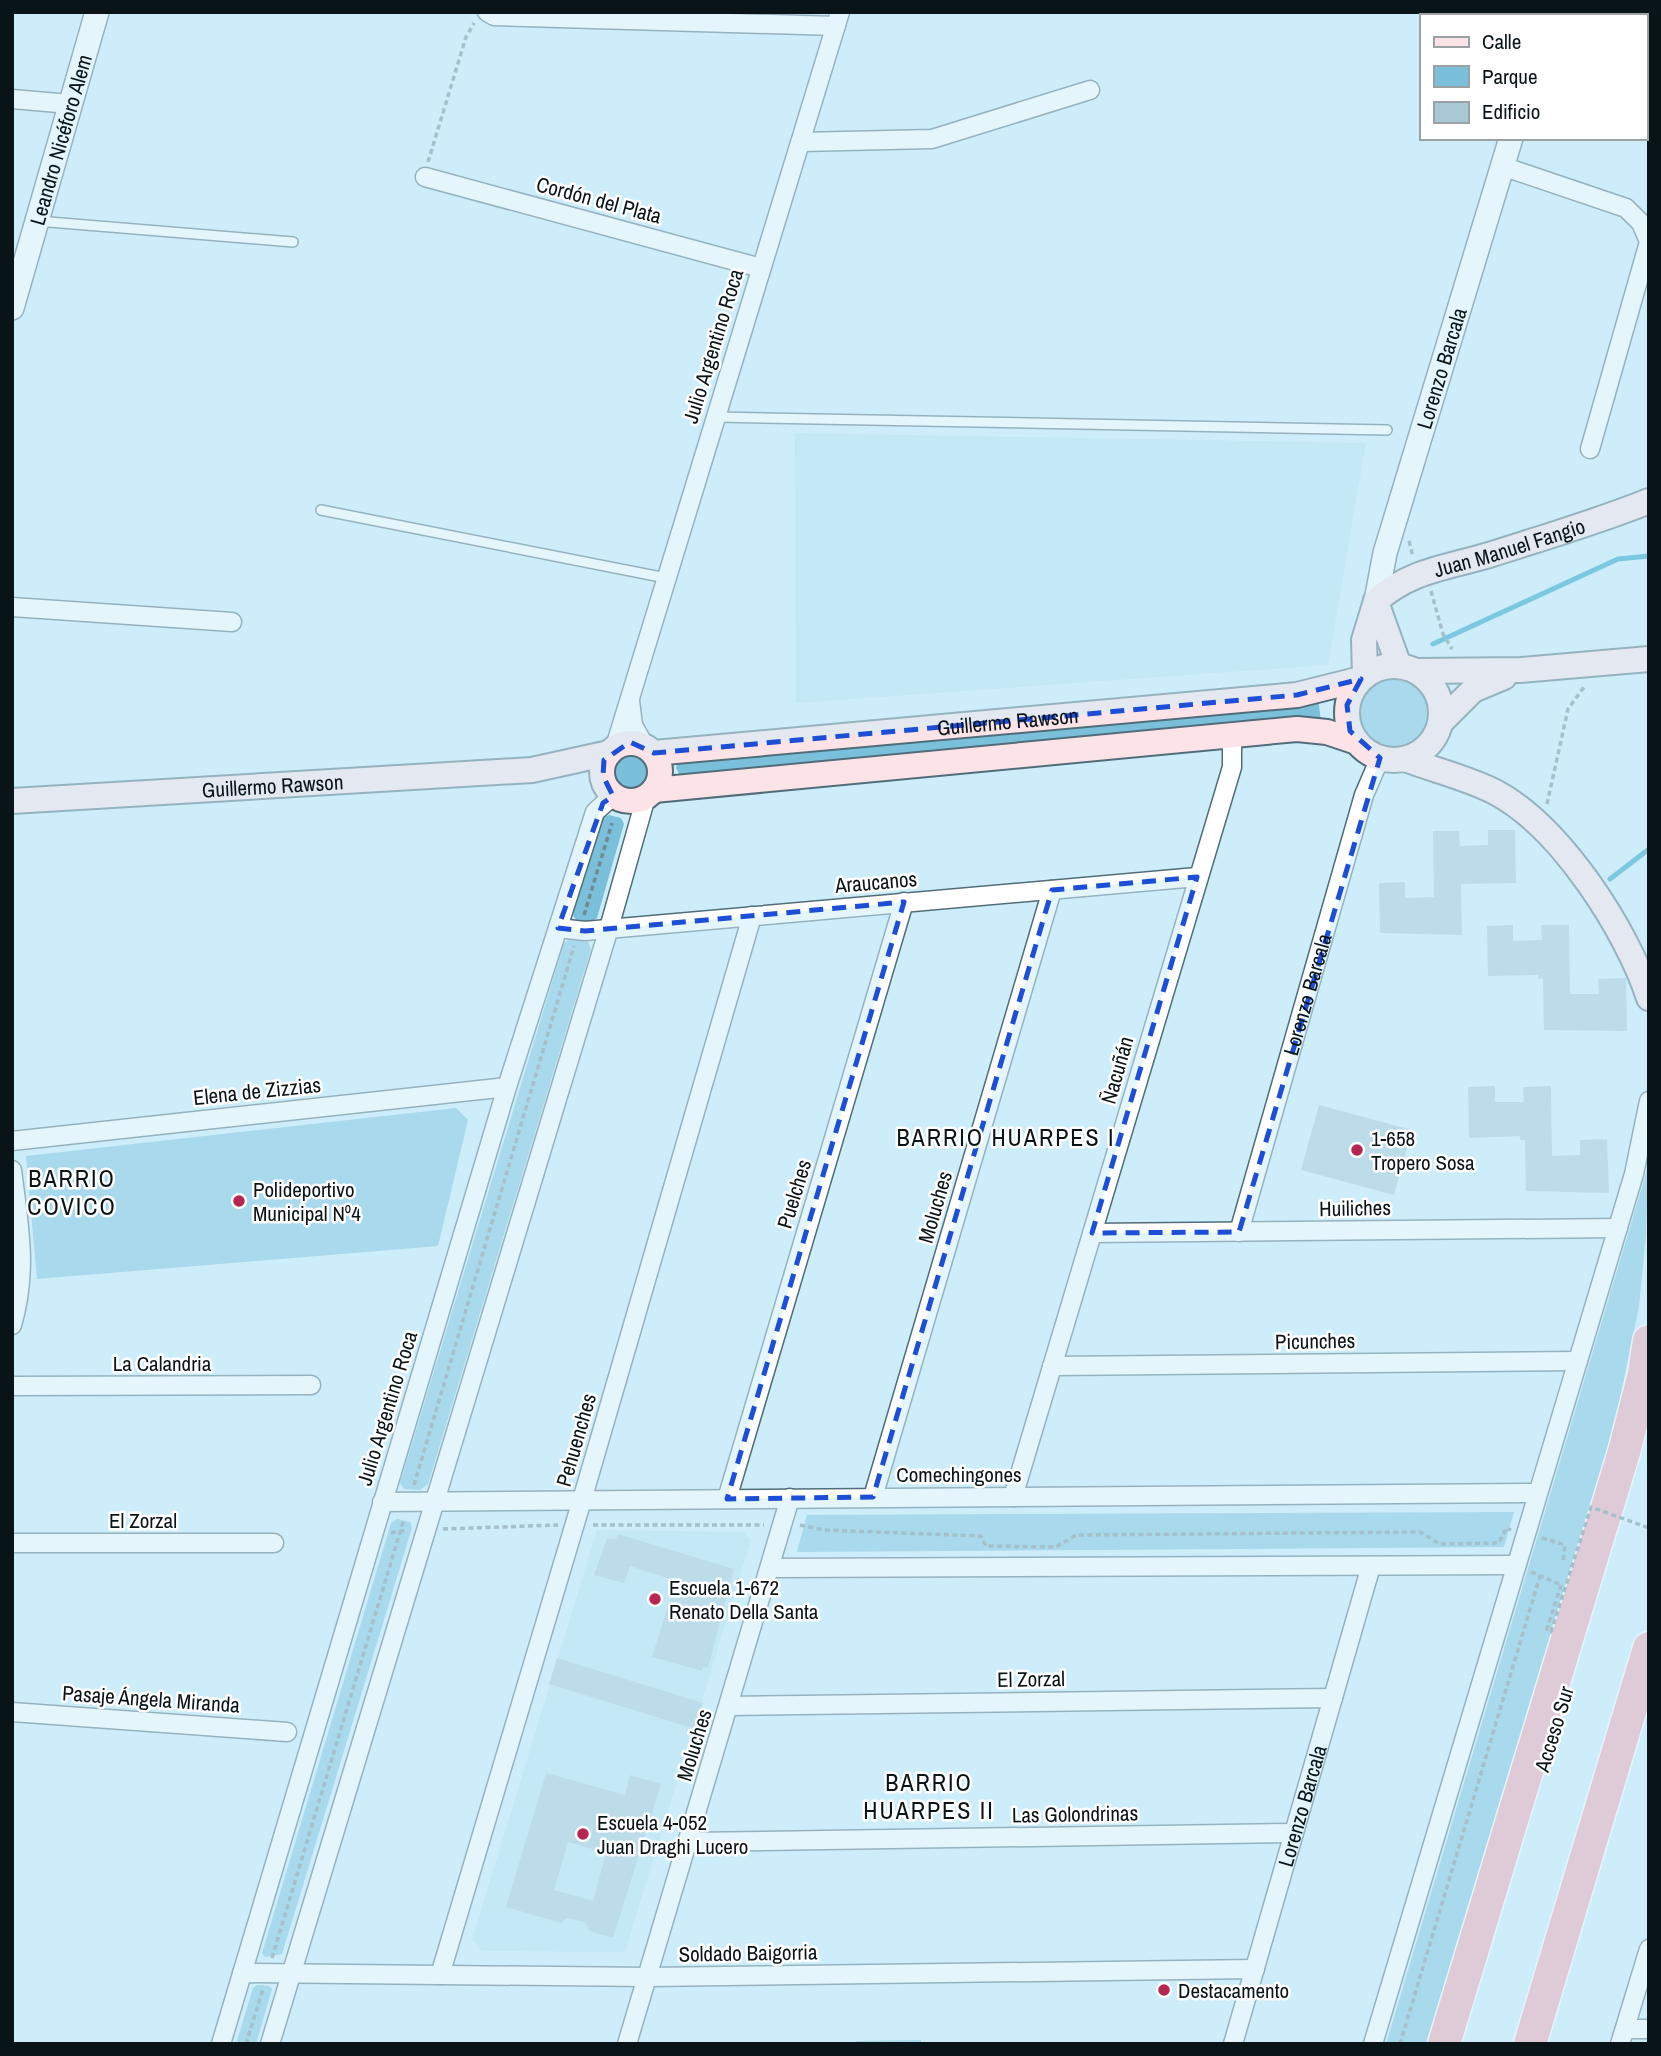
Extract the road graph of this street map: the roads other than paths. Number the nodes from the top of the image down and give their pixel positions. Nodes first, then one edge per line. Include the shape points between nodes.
1 (97, 12) edge
2 (481, 16) edge
3 (838, 19) edge
4 (1090, 90) dead end
5 (12, 99) edge
6 (70, 104) junction
7 (1510, 140) edge
8 (801, 142) junction
9 (1502, 166) junction
10 (425, 177) road end
11 (37, 221) junction
12 (293, 242) dead end
13 (1649, 242) edge
14 (761, 268) junction
15 (13, 301) edge
16 (714, 417) junction
17 (1387, 430) dead end
18 (1590, 449) dead end
19 (1649, 501) edge
20 (321, 510) dead end
21 (666, 578) junction
22 (1376, 601) junction
23 (12, 607) edge
24 (232, 622) dead end
25 (1649, 659) edge
26 (1408, 668) junction
27 (1521, 670) junction
28 (1363, 678) junction
29 (629, 694) junction
30 (1441, 722) junction
31 (1232, 735) junction
32 (1357, 742) junction
33 (649, 749) junction
34 (1380, 758) junction
35 (1405, 759) junction
36 (610, 768) junction
37 (650, 794) junction
38 (12, 801) edge
39 (1197, 877) junction
40 (1052, 890) junction
41 (904, 902) junction
42 (752, 916) junction
43 (558, 928) junction
44 (609, 928) junction
45 (1649, 998) edge
46 (508, 1087) junction
47 (1649, 1101) edge
48 (12, 1141) edge
49 (12, 1170) edge
50 (1618, 1228) junction
51 (1238, 1232) junction
52 (1092, 1233) junction
53 (12, 1325) edge
54 (1649, 1341) edge
55 (1578, 1361) junction
56 (1052, 1366) junction
57 (311, 1385) dead end
58 (12, 1386) edge
59 (1649, 1414) edge
60 (1536, 1493) junction
61 (1013, 1496) junction
62 (873, 1497) junction
63 (790, 1498) junction
64 (727, 1499) junction
65 (582, 1500) junction
66 (395, 1502) junction
67 (434, 1503) junction
68 (12, 1543) edge
69 (274, 1543) dead end
70 (1516, 1565) junction
71 (1371, 1566) junction
72 (771, 1568) junction
73 (1649, 1648) edge
74 (1649, 1681) edge
75 (1333, 1698) junction
76 (730, 1706) junction
77 (12, 1712) edge
78 (287, 1732) dead end
79 (1609, 1784) junction
80 (1294, 1833) junction
81 (688, 1842) junction
82 (1649, 1949) edge
83 (1255, 1969) junction
84 (242, 1973) junction
85 (289, 1975) junction
86 (440, 1975) junction
87 (648, 1977) junction
88 (1649, 2029) edge
89 (1623, 2036) edge
90 (221, 2044) edge
91 (270, 2044) edge
92 (626, 2044) edge
93 (1233, 2044) edge
94 (1373, 2044) edge
95 (1444, 2044) edge
96 (1459, 2044) edge
97 (1530, 2044) edge

1 - 6 street, Leandro Nicéforo Alem
2 - 3 street
3 - 8 street, Julio Argentino Roca
4 - 8 street via 932,139
5 - 6 street
6 - 11 street, Leandro Nicéforo Alem
7 - 9 street, Lorenzo Barcala
8 - 14 street, Julio Argentino Roca
9 - 13 street via 1626,208 1641,223
9 - 22 street, Lorenzo Barcala via 1385,553
10 - 14 street, Cordón del Plata
11 - 12 lane
11 - 15 street, Leandro Nicéforo Alem
13 - 18 street
14 - 16 street, Julio Argentino Roca
16 - 17 lane
16 - 21 street, Julio Argentino Roca
19 - 22 main road, Juan Manuel Fangio via 1487,555 1417,573
20 - 21 lane
21 - 29 street, Julio Argentino Roca
22 - 26 main road
22 - 28 main road, Lorenzo Barcala via 1364,640
23 - 24 street
25 - 27 main road
26 - 27 main road
26 - 28 main road via 1378,668
26 - 30 main road via 1429,681 1437,693
27 - 30 main road via 1473,690
28 - 32 main road via 1348,705 1350,731
28 - 33 main road, Guillermo Rawson via 1297,695
29 - 33 street, Julio Argentino Roca via 634,725
29 - 36 street, Julio Argentino Roca
30 - 35 main road via 1426,747
31 - 32 main road, Guillermo Rawson via 1310,729
31 - 37 main road, Guillermo Rawson
31 - 39 street, Ñacuñán via 1232,767
32 - 34 main road
33 - 36 main road via 630,742
33 - 37 main road via 660,775
34 - 35 main road
34 - 51 street, Lorenzo Barcala via 1364,795
35 - 45 main road via 1496,792 1538,826 1612,917 1638,965
36 - 37 main road via 630,801
36 - 38 main road, Guillermo Rawson
36 - 43 street, Julio Argentino Roca
37 - 44 street
39 - 40 street, Araucanos
39 - 52 street, Ñacuñán
40 - 41 street, Araucanos
40 - 62 street, Moluches
41 - 42 street, Araucanos
41 - 64 street, Puelches
42 - 44 street, Araucanos
42 - 65 street, Pehuenches
43 - 44 street, Araucanos
43 - 46 street, Julio Argentino Roca
44 - 67 street
46 - 48 street, Elena de Zizzias
46 - 66 street, Julio Argentino Roca
47 - 50 street
49 - 53 street via 23,1265 21,1296
50 - 51 street, Huiliches
50 - 55 street
51 - 52 street, Huiliches
52 - 56 street, Ñacuñán
54 - 95 highway via 1624,1452
55 - 56 street, Picunches
55 - 60 street
56 - 61 street, Ñacuñán
57 - 58 street, La Calandria
59 - 96 highway, Acceso Sur
60 - 61 street, Comechingones
60 - 70 street
61 - 62 street, Comechingones
62 - 63 street, Comechingones
63 - 64 street, Comechingones
63 - 72 street, Moluches
64 - 65 street, Comechingones
65 - 67 street, Comechingones
65 - 86 street, Pehuenches
66 - 67 street, Comechingones
66 - 84 street, Julio Argentino Roca
67 - 85 street
68 - 69 street, El Zorzal
70 - 71 street
70 - 94 street
71 - 72 street
71 - 75 street, Lorenzo Barcala
72 - 76 street, Moluches
73 - 79 highway
74 - 79 highway
75 - 76 street, El Zorzal
75 - 80 street, Lorenzo Barcala
76 - 81 street, Moluches
77 - 78 street, Pasaje Ángela Miranda
79 - 97 highway
80 - 81 street, Las Golondrinas
80 - 83 street, Lorenzo Barcala
81 - 87 street, Moluches
82 - 89 street
83 - 87 street, Soldado Baigorria
83 - 93 street, Lorenzo Barcala
84 - 85 street, Soldado Baigorria
84 - 90 street, Julio Argentino Roca
85 - 86 street, Soldado Baigorria
85 - 91 street
86 - 87 street, Soldado Baigorria
87 - 92 street, Moluches
88 - 89 street

